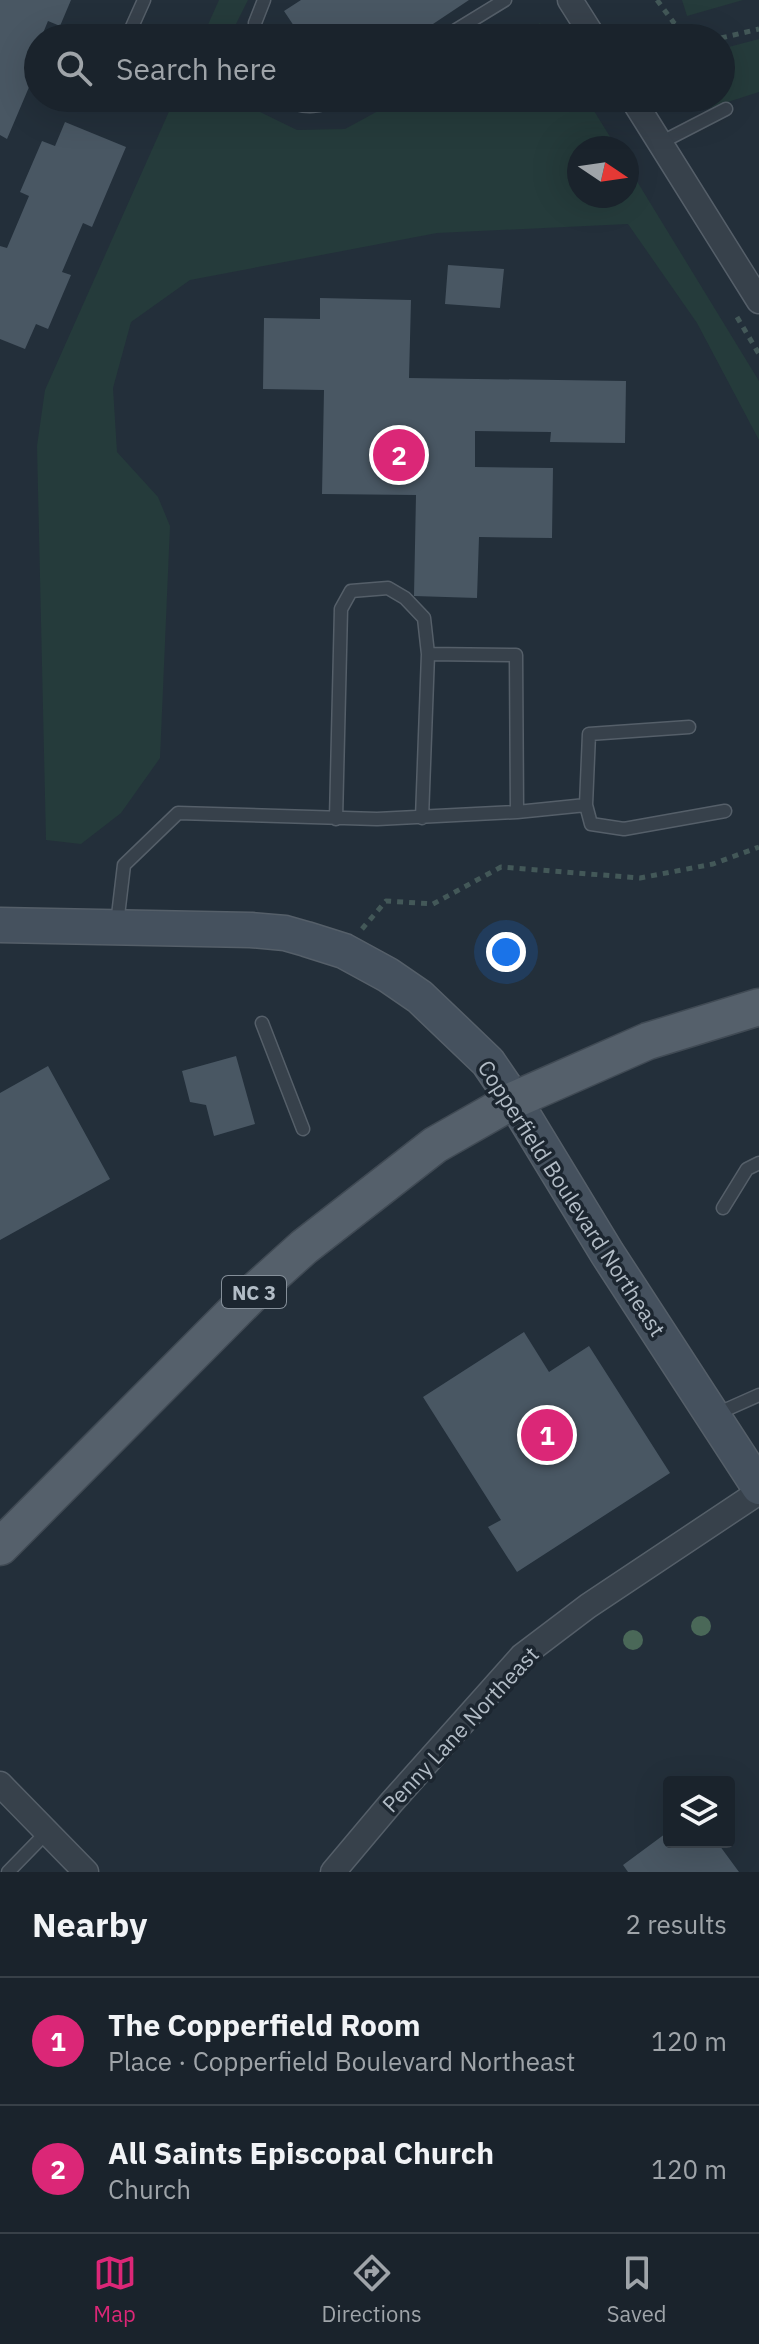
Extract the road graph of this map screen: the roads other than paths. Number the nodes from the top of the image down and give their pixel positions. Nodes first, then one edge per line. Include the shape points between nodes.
1 (144, 0) edge
2 (264, 0) edge
3 (505, 0) edge
4 (570, 0) edge
5 (133, 24) edge
6 (255, 24) edge
7 (466, 24) edge
8 (585, 24) edge
9 (641, 112) edge
10 (720, 112) edge
11 (660, 143) junction
12 (759, 301) edge
13 (428, 654) junction
14 (689, 727) dead end
15 (586, 805) junction
16 (725, 811) dead end
17 (517, 812) junction
18 (422, 818) junction
19 (336, 819) junction
20 (0, 925) edge
21 (116, 927) junction
22 (748, 1013) edge
23 (262, 1023) dead end
24 (514, 1100) junction
25 (303, 1129) dead end
26 (759, 1163) edge
27 (723, 1208) dead end
28 (759, 1395) edge
29 (712, 1415) junction
30 (759, 1489) edge
31 (0, 1547) edge
32 (0, 1784) edge
33 (47, 1832) junction
34 (8, 1872) edge
35 (86, 1872) edge
36 (333, 1872) edge

1 - 5 lane
2 - 6 lane
3 - 7 lane
4 - 8 street
9 - 11 street
10 - 11 lane
11 - 12 street
13 - 17 lane via 516,655
13 - 18 lane
13 - 19 lane via 424,618 405,598 388,588 351,591 341,609
14 - 15 lane via 589,734
15 - 16 lane via 591,824 624,829
15 - 17 lane
17 - 18 lane
18 - 19 lane
19 - 21 lane via 178,813 124,865
20 - 21 main road, Copperfield Boulevard Northeast
21 - 24 main road, Copperfield Boulevard Northeast via 285,933 344,951 420,997 488,1062
22 - 24 main road, NC 3 via 648,1041
23 - 25 lane
24 - 29 main road, Copperfield Boulevard Northeast
24 - 31 main road, NC 3 via 435,1145 304,1247
26 - 27 lane via 747,1169
28 - 29 lane
29 - 30 main road, Copperfield Boulevard Northeast
30 - 36 street, Penny Lane Northeast via 522,1656
32 - 33 street
33 - 34 lane
33 - 35 street

